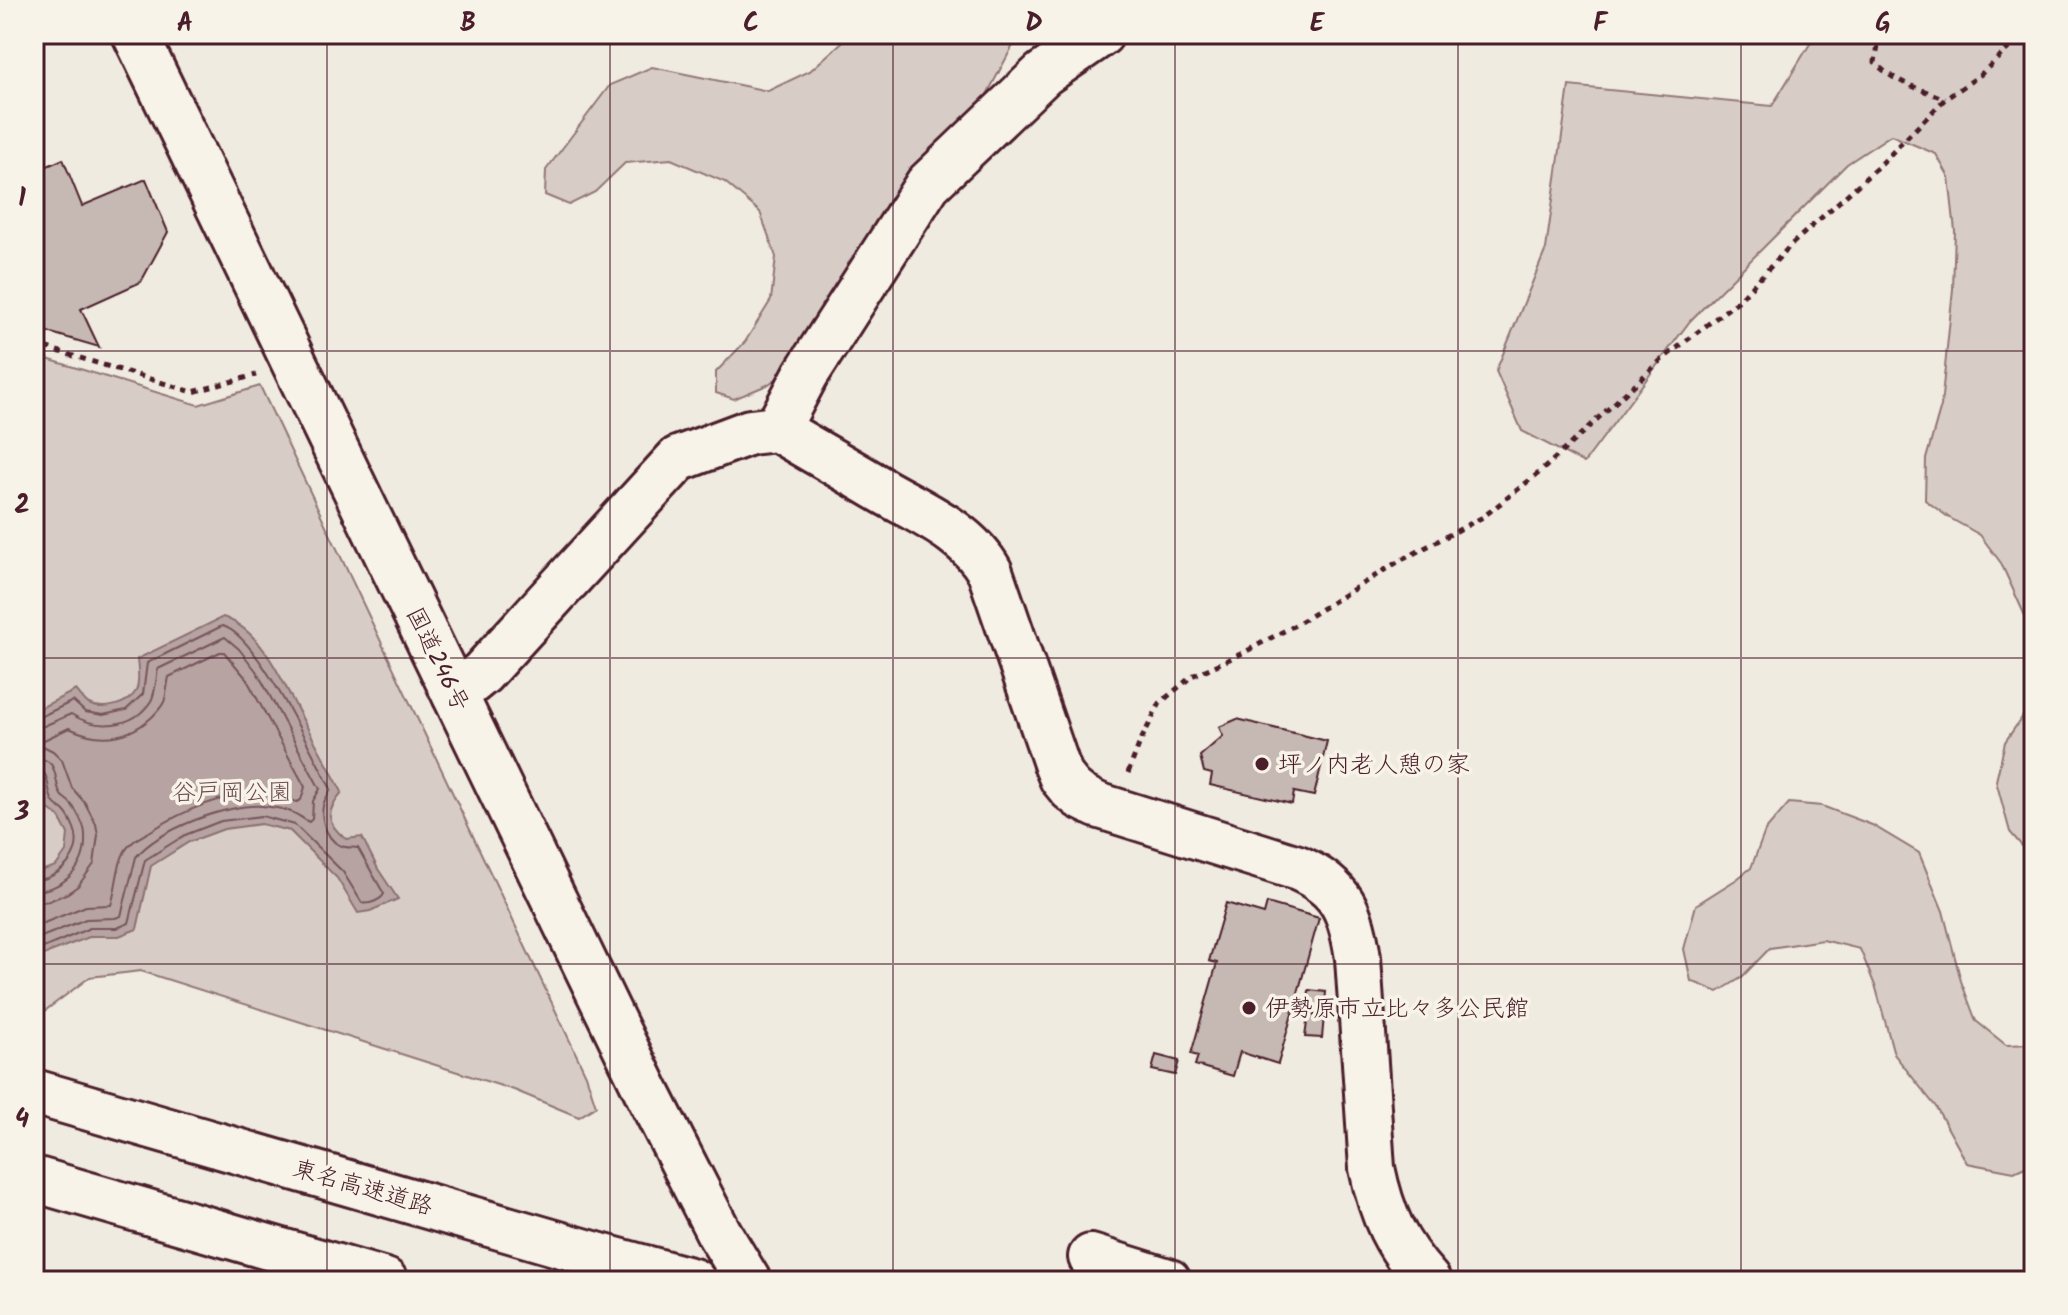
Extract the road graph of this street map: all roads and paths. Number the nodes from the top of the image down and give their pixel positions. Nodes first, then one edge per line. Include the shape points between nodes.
1 (135, 34) edge
2 (1101, 34) edge
3 (1880, 34) edge
4 (2014, 34) edge
5 (2033, 34) edge
6 (2014, 43) junction
7 (1945, 99) junction
8 (34, 344) edge
9 (263, 373) dead end
10 (777, 429) junction
11 (455, 695) junction
12 (1112, 811) junction
13 (34, 1092) edge
14 (34, 1179) edge
15 (1091, 1257) dead end
16 (385, 1281) edge
17 (693, 1281) edge
18 (748, 1281) edge
19 (1168, 1281) edge
20 (1428, 1281) edge

1 - 11 main road, 国道246号
2 - 10 main road via 1043,74 928,184 806,374
3 - 7 path via 1875,62 1885,73
4 - 6 path
5 - 6 path
6 - 7 path
7 - 12 path via 1738,301 1660,361 1483,517 1297,624 1192,676 1160,703
8 - 9 path via 193,392
10 - 11 main road via 750,432 678,459 482,673
10 - 12 main road via 972,547 995,585 1062,778 1081,797
11 - 18 main road, 国道246号 via 649,1096
12 - 20 main road via 1298,868 1338,894 1347,909 1358,958 1378,1194 1393,1234
13 - 17 main road, 東名高速道路
14 - 16 main road
15 - 19 main road

